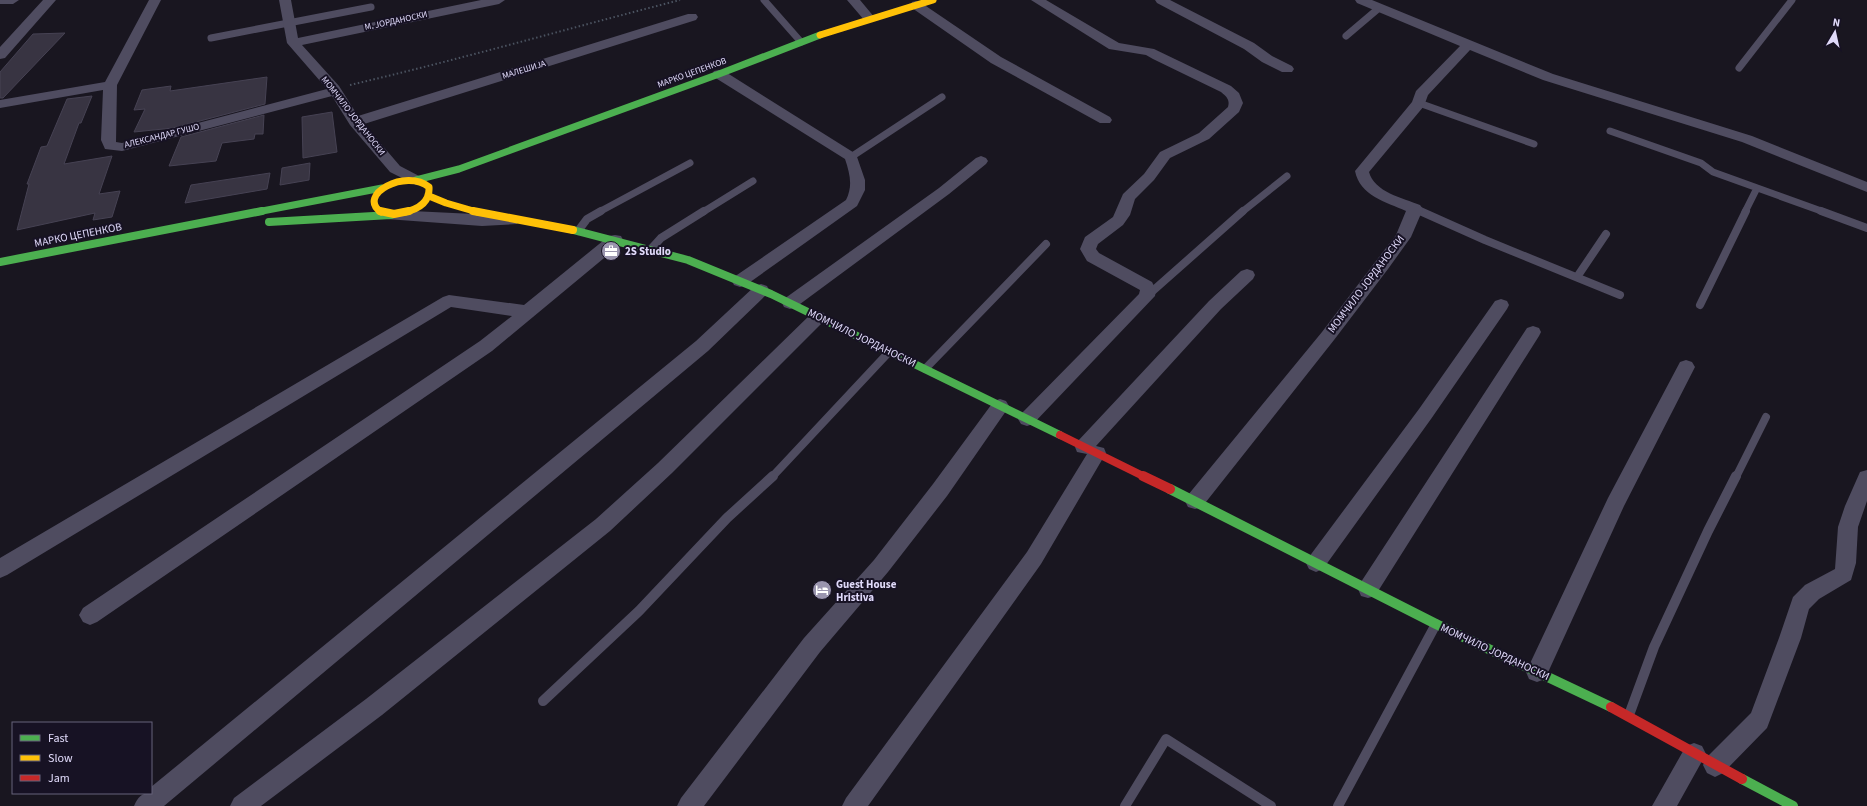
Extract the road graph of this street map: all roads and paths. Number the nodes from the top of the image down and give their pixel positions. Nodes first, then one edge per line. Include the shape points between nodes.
1 (0, 0) edge
2 (13, 0) edge
3 (50, 0) edge
4 (155, 0) edge
5 (285, 0) edge
6 (499, 0) edge
7 (680, 0) edge
8 (764, 0) edge
9 (853, 0) edge
10 (933, 0) edge
11 (1037, 0) edge
12 (1161, 0) edge
13 (1361, 0) edge
14 (1792, 0) edge
15 (916, 6) junction
16 (371, 7) dead end
17 (1379, 8) junction
18 (692, 17) dead end
19 (869, 18) junction
20 (289, 24) junction
21 (1346, 36) dead end
22 (211, 38) dead end
23 (801, 42) junction
24 (293, 43) junction
25 (1468, 45) junction
26 (0, 55) edge
27 (1739, 68) dead end
28 (1287, 69) dead end
29 (719, 74) junction
30 (110, 85) junction
31 (334, 90) junction
32 (942, 97) dead end
33 (1419, 103) junction
34 (0, 104) edge
35 (1105, 120) dead end
36 (355, 122) junction
37 (1610, 131) dead end
38 (1534, 144) dead end
39 (851, 157) junction
40 (981, 161) dead end
41 (690, 163) dead end
42 (394, 169) junction
43 (459, 169) junction
44 (1286, 176) dead end
45 (416, 180) junction
46 (753, 181) dead end
47 (386, 186) junction
48 (1867, 186) edge
49 (1757, 188) junction
50 (429, 193) junction
51 (1415, 209) junction
52 (391, 215) junction
53 (512, 220) junction
54 (263, 223) dead end
55 (239, 225) dead end
56 (1867, 228) edge
57 (578, 231) junction
58 (160, 232) junction
59 (1606, 234) dead end
60 (615, 240) junction
61 (1046, 244) dead end
62 (651, 249) junction
63 (0, 262) edge
64 (1247, 275) dead end
65 (1577, 277) junction
66 (740, 281) junction
67 (761, 290) junction
68 (1620, 295) dead end
69 (1147, 296) junction
70 (790, 303) junction
71 (1500, 305) dead end
72 (1700, 305) dead end
73 (529, 312) junction
74 (818, 317) junction
75 (1533, 332) dead end
76 (889, 352) junction
77 (1686, 367) dead end
78 (925, 369) junction
79 (1000, 406) junction
80 (1766, 417) dead end
81 (1027, 419) junction
82 (1091, 450) junction
83 (1867, 478) edge
84 (1195, 502) junction
85 (1316, 563) junction
86 (0, 569) edge
87 (1368, 589) junction
88 (90, 614) dead end
89 (1436, 624) junction
90 (1536, 672) junction
91 (543, 701) dead end
92 (1628, 717) junction
93 (1694, 754) junction
94 (1715, 765) junction
95 (146, 806) edge
96 (242, 806) edge
97 (689, 806) edge
98 (854, 806) edge
99 (1125, 806) edge
100 (1271, 806) edge
101 (1338, 806) edge
102 (1664, 806) edge
103 (1794, 806) edge

1 - 2 street
3 - 26 street
4 - 30 street
5 - 20 street, МОМЧИЛО ЈОРДАНОСКИ
6 - 24 street, М. ЈОРДАНОСКИ
7 - 31 path
8 - 23 lane
9 - 19 street
10 - 15 street, МАРКО ЦЕПЕНКОВ
11 - 69 street via 1114,46 1154,54 1217,84 1234,96 1234,109 1204,136 1165,154 1149,177 1128,197 1118,221 1088,246 1093,257 1146,286
12 - 28 street
13 - 17 street
14 - 27 lane
15 - 19 street, МАРКО ЦЕПЕНКОВ
15 - 35 street via 996,60
16 - 20 lane
17 - 21 lane
17 - 25 street
18 - 36 street, МАЛЕШИЈА
19 - 23 street, МАРКО ЦЕПЕНКОВ
20 - 22 lane
20 - 24 street, МОМЧИЛО ЈОРДАНОСКИ
23 - 29 street, МАРКО ЦЕПЕНКОВ
24 - 31 street, МОМЧИЛО ЈОРДАНОСКИ
25 - 33 street via 1421,94
25 - 48 street via 1555,79 1747,139
29 - 39 street
29 - 43 street, МАРКО ЦЕПЕНКОВ
30 - 31 street, АЛЕКСАНДАР ГУШО via 108,140 110,146 122,147
30 - 34 street
31 - 36 street, МОМЧИЛО ЈОРДАНОСКИ
32 - 39 lane
33 - 38 lane
33 - 51 street via 1362,171 1362,178 1368,186
36 - 42 street, МОМЧИЛО ЈОРДАНОСКИ
37 - 49 lane via 1701,163 1712,172
39 - 66 street via 859,187 852,203
40 - 70 street
41 - 57 lane via 587,219
42 - 45 street
42 - 47 street via 395,177
43 - 45 street
43 - 50 street via 441,180
44 - 69 lane via 1220,230
45 - 47 street via 398,180
45 - 50 street, МОМЧИЛО ЈОРДАНОСКИ via 423,182
46 - 62 lane via 661,238
47 - 52 street via 376,194 372,206 382,213
47 - 58 street
49 - 56 lane
49 - 72 lane
50 - 52 street via 418,207
50 - 53 street, МОМЧИЛО ЈОРДАНОСКИ via 450,206
51 - 65 lane
51 - 84 street, МОМЧИЛО ЈОРДАНОСКИ via 1403,237 1382,265
52 - 53 street via 482,221
52 - 54 street
53 - 57 street, МОМЧИЛО ЈОРДАНОСКИ
55 - 58 street
57 - 60 street, МОМЧИЛО ЈОРДАНОСКИ
58 - 63 street, МАРКО ЦЕПЕНКОВ
59 - 65 lane
60 - 62 street, МОМЧИЛО ЈОРДАНОСКИ
60 - 73 street
61 - 78 lane
62 - 66 street, МОМЧИЛО ЈОРДАНОСКИ via 688,260
64 - 82 street via 1215,305 1125,401
65 - 68 lane
66 - 67 street, МОМЧИЛО ЈОРДАНОСКИ
67 - 70 street, МОМЧИЛО ЈОРДАНОСКИ
67 - 95 street via 702,346
69 - 81 street
70 - 74 street, МОМЧИЛО ЈОРДАНОСКИ
71 - 85 street via 1425,414
73 - 86 street via 449,301
73 - 88 street via 486,346
74 - 76 street, МОМЧИЛО ЈОРДАНОСКИ
74 - 96 street via 665,468 603,525 374,707
75 - 87 street
76 - 78 street, МОМЧИЛО ЈОРДАНОСКИ
76 - 91 lane via 774,475 727,518 639,611
77 - 90 street via 1615,504
78 - 79 street, МОМЧИЛО ЈОРДАНОСКИ
79 - 81 street, МОМЧИЛО ЈОРДАНОСКИ
79 - 97 street via 881,566 812,645
80 - 92 lane via 1708,531 1654,647
81 - 82 street, МОМЧИЛО ЈОРДАНОСКИ
82 - 84 street, МОМЧИЛО ЈОРДАНОСКИ
82 - 98 street via 1034,558
83 - 94 street via 1851,516 1847,533 1848,558 1844,574 1812,592 1800,604 1788,645 1759,720
84 - 85 street, МОМЧИЛО ЈОРДАНОСКИ
85 - 87 street, МОМЧИЛО ЈОРДАНОСКИ
87 - 89 street, МОМЧИЛО ЈОРДАНОСКИ
89 - 90 street, МОМЧИЛО ЈОРДАНОСКИ
89 - 101 lane
90 - 92 street, МОМЧИЛО ЈОРДАНОСКИ
92 - 93 street, МОМЧИЛО ЈОРДАНОСКИ
93 - 94 street, МОМЧИЛО ЈОРДАНОСКИ
93 - 102 street
94 - 103 street, МОМЧИЛО ЈОРДАНОСКИ
99 - 100 lane via 1166,739

